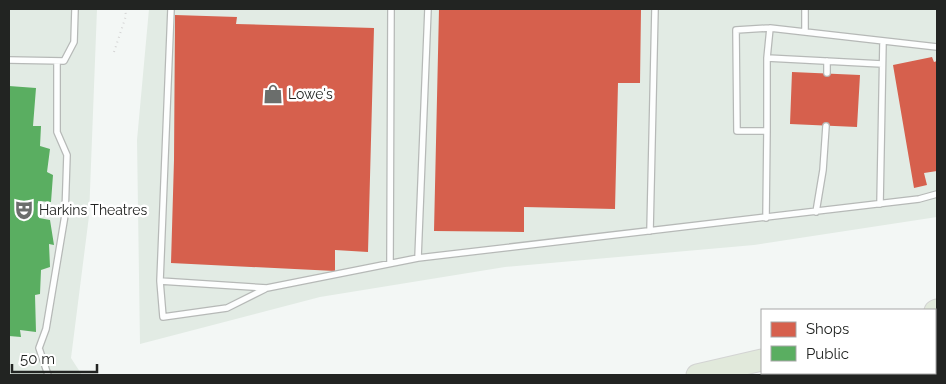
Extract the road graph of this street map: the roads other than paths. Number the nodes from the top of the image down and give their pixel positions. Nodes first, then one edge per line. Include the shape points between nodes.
1 (75, 9) edge
2 (172, 9) edge
3 (391, 9) edge
4 (428, 9) edge
5 (655, 9) edge
6 (805, 9) edge
7 (770, 28) junction
8 (805, 32) junction
9 (883, 42) junction
10 (937, 47) edge
11 (767, 58) junction
12 (9, 60) edge
13 (57, 61) junction
14 (827, 61) junction
15 (882, 64) junction
16 (827, 73) dead end
17 (826, 126) dead end
18 (767, 131) junction
19 (937, 194) edge
20 (880, 204) junction
21 (816, 212) junction
22 (766, 218) junction
23 (650, 231) junction
24 (418, 258) junction
25 (390, 263) junction
26 (160, 281) junction
27 (267, 288) junction
28 (761, 360) edge
29 (48, 375) edge
30 (697, 375) edge

1 - 13 lane via 74,42 64,60
2 - 26 lane
3 - 25 lane
4 - 24 lane
5 - 23 lane
6 - 8 lane
7 - 8 lane
7 - 11 lane
7 - 18 lane via 736,30 737,131
8 - 9 lane
9 - 10 lane
9 - 15 lane
11 - 14 lane
11 - 18 lane
12 - 13 lane
13 - 29 lane via 57,132 67,155 65,215 46,330 39,348
14 - 15 lane
14 - 16 lane
15 - 20 lane
17 - 21 lane
18 - 22 lane
19 - 20 lane
20 - 21 lane
21 - 22 lane
22 - 23 lane
23 - 24 lane
24 - 25 lane
25 - 27 lane
26 - 27 lane
26 - 27 lane via 163,317 227,308
28 - 30 highway

